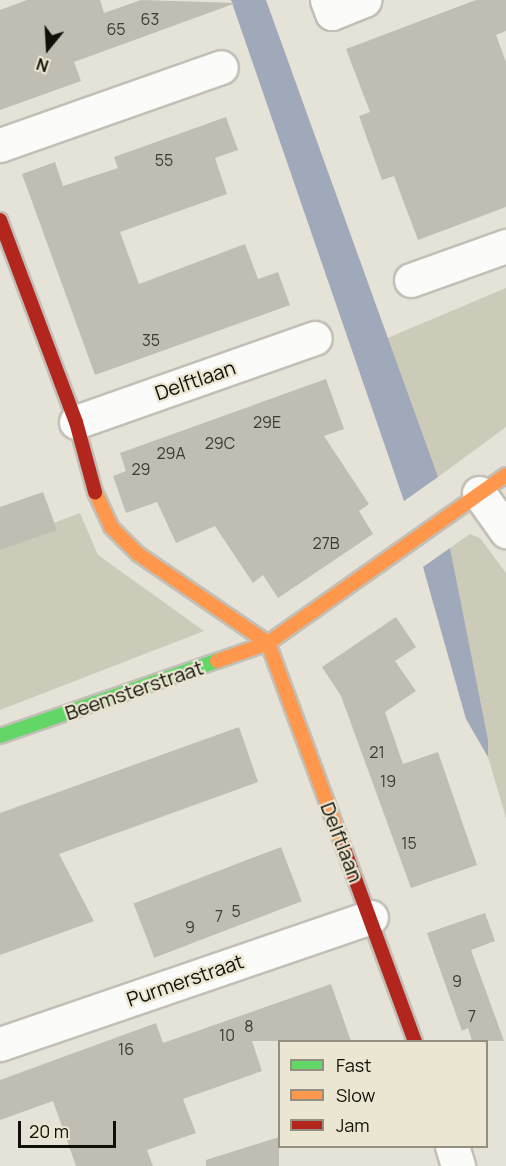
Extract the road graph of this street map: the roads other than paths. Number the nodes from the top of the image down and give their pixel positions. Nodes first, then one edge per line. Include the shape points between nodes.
1 (327, 0) edge
2 (364, 0) edge
3 (220, 67) dead end
4 (0, 145) edge
5 (0, 220) edge
6 (506, 246) edge
7 (411, 280) dead end
8 (315, 338) dead end
9 (76, 422) junction
10 (506, 475) edge
11 (479, 494) junction
12 (506, 531) edge
13 (268, 643) junction
14 (0, 736) edge
15 (371, 917) junction
16 (415, 1040) edge
17 (0, 1044) edge
18 (453, 1148) edge
19 (459, 1166) edge

1 - 2 street via 332,13
3 - 4 street
5 - 9 street
6 - 7 street
8 - 9 street, Delftlaan
9 - 13 street via 87,475 111,526 138,554
10 - 11 street
11 - 12 street
11 - 13 street
13 - 14 street, Beemsterstraat
13 - 15 street, Delftlaan
15 - 16 street, Delftlaan
15 - 17 street, Purmerstraat
18 - 19 street

